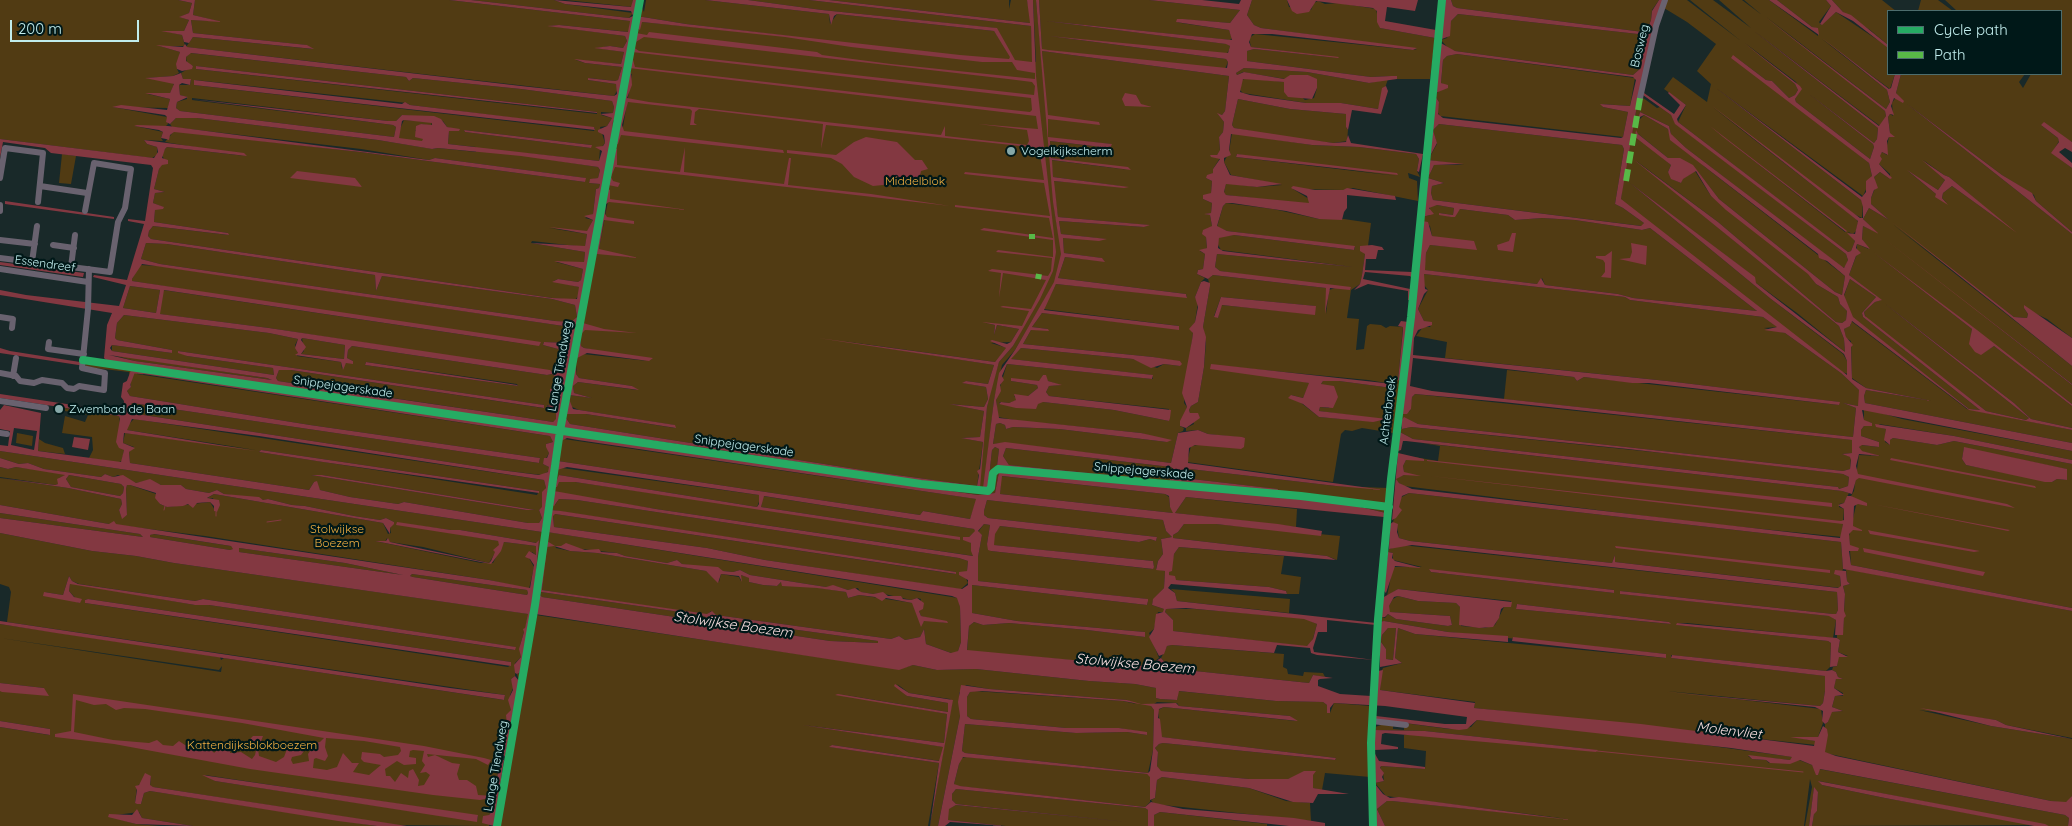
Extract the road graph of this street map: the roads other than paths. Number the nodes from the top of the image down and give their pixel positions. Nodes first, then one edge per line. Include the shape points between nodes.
1 (640, 0) edge
2 (1442, 0) edge
3 (1666, 0) edge
4 (1640, 98) dead end
5 (0, 178) edge
6 (40, 186) junction
7 (86, 193) junction
8 (38, 202) dead end
9 (85, 210) dead end
10 (37, 226) dead end
11 (75, 235) dead end
12 (0, 240) edge
13 (35, 244) junction
14 (53, 245) dead end
15 (74, 248) junction
16 (0, 258) edge
17 (32, 262) junction
18 (71, 267) junction
19 (0, 269) edge
20 (89, 269) junction
21 (88, 282) junction
22 (0, 317) edge
23 (12, 328) dead end
24 (49, 342) dead end
25 (16, 358) dead end
26 (83, 360) junction
27 (0, 373) edge
28 (13, 376) junction
29 (0, 401) edge
30 (46, 408) dead end
31 (1372, 721) junction
32 (1406, 725) dead end
33 (497, 826) edge
34 (1373, 826) edge

1 - 33 street, Lange Tiendweg via 560,431 535,605
2 - 31 street, Achterbroek via 1382,566
3 - 4 street, Bosweg via 1656,26
5 - 6 street via 5,148 43,153
6 - 7 street
6 - 8 street
7 - 9 street
7 - 20 street via 94,163 131,169 110,272
10 - 13 street
11 - 15 street
12 - 13 street
13 - 17 street
14 - 15 street
15 - 18 street
16 - 17 street
17 - 18 street
18 - 20 street
19 - 21 street, Essendreef
20 - 21 street
21 - 26 street
22 - 23 street via 13,319
24 - 26 street via 48,349
25 - 28 street
26 - 28 street via 105,373 104,390 79,386 67,388 62,383 42,380 36,383 20,381
27 - 28 street
29 - 30 street
31 - 32 street
31 - 34 street, Achterbroek

